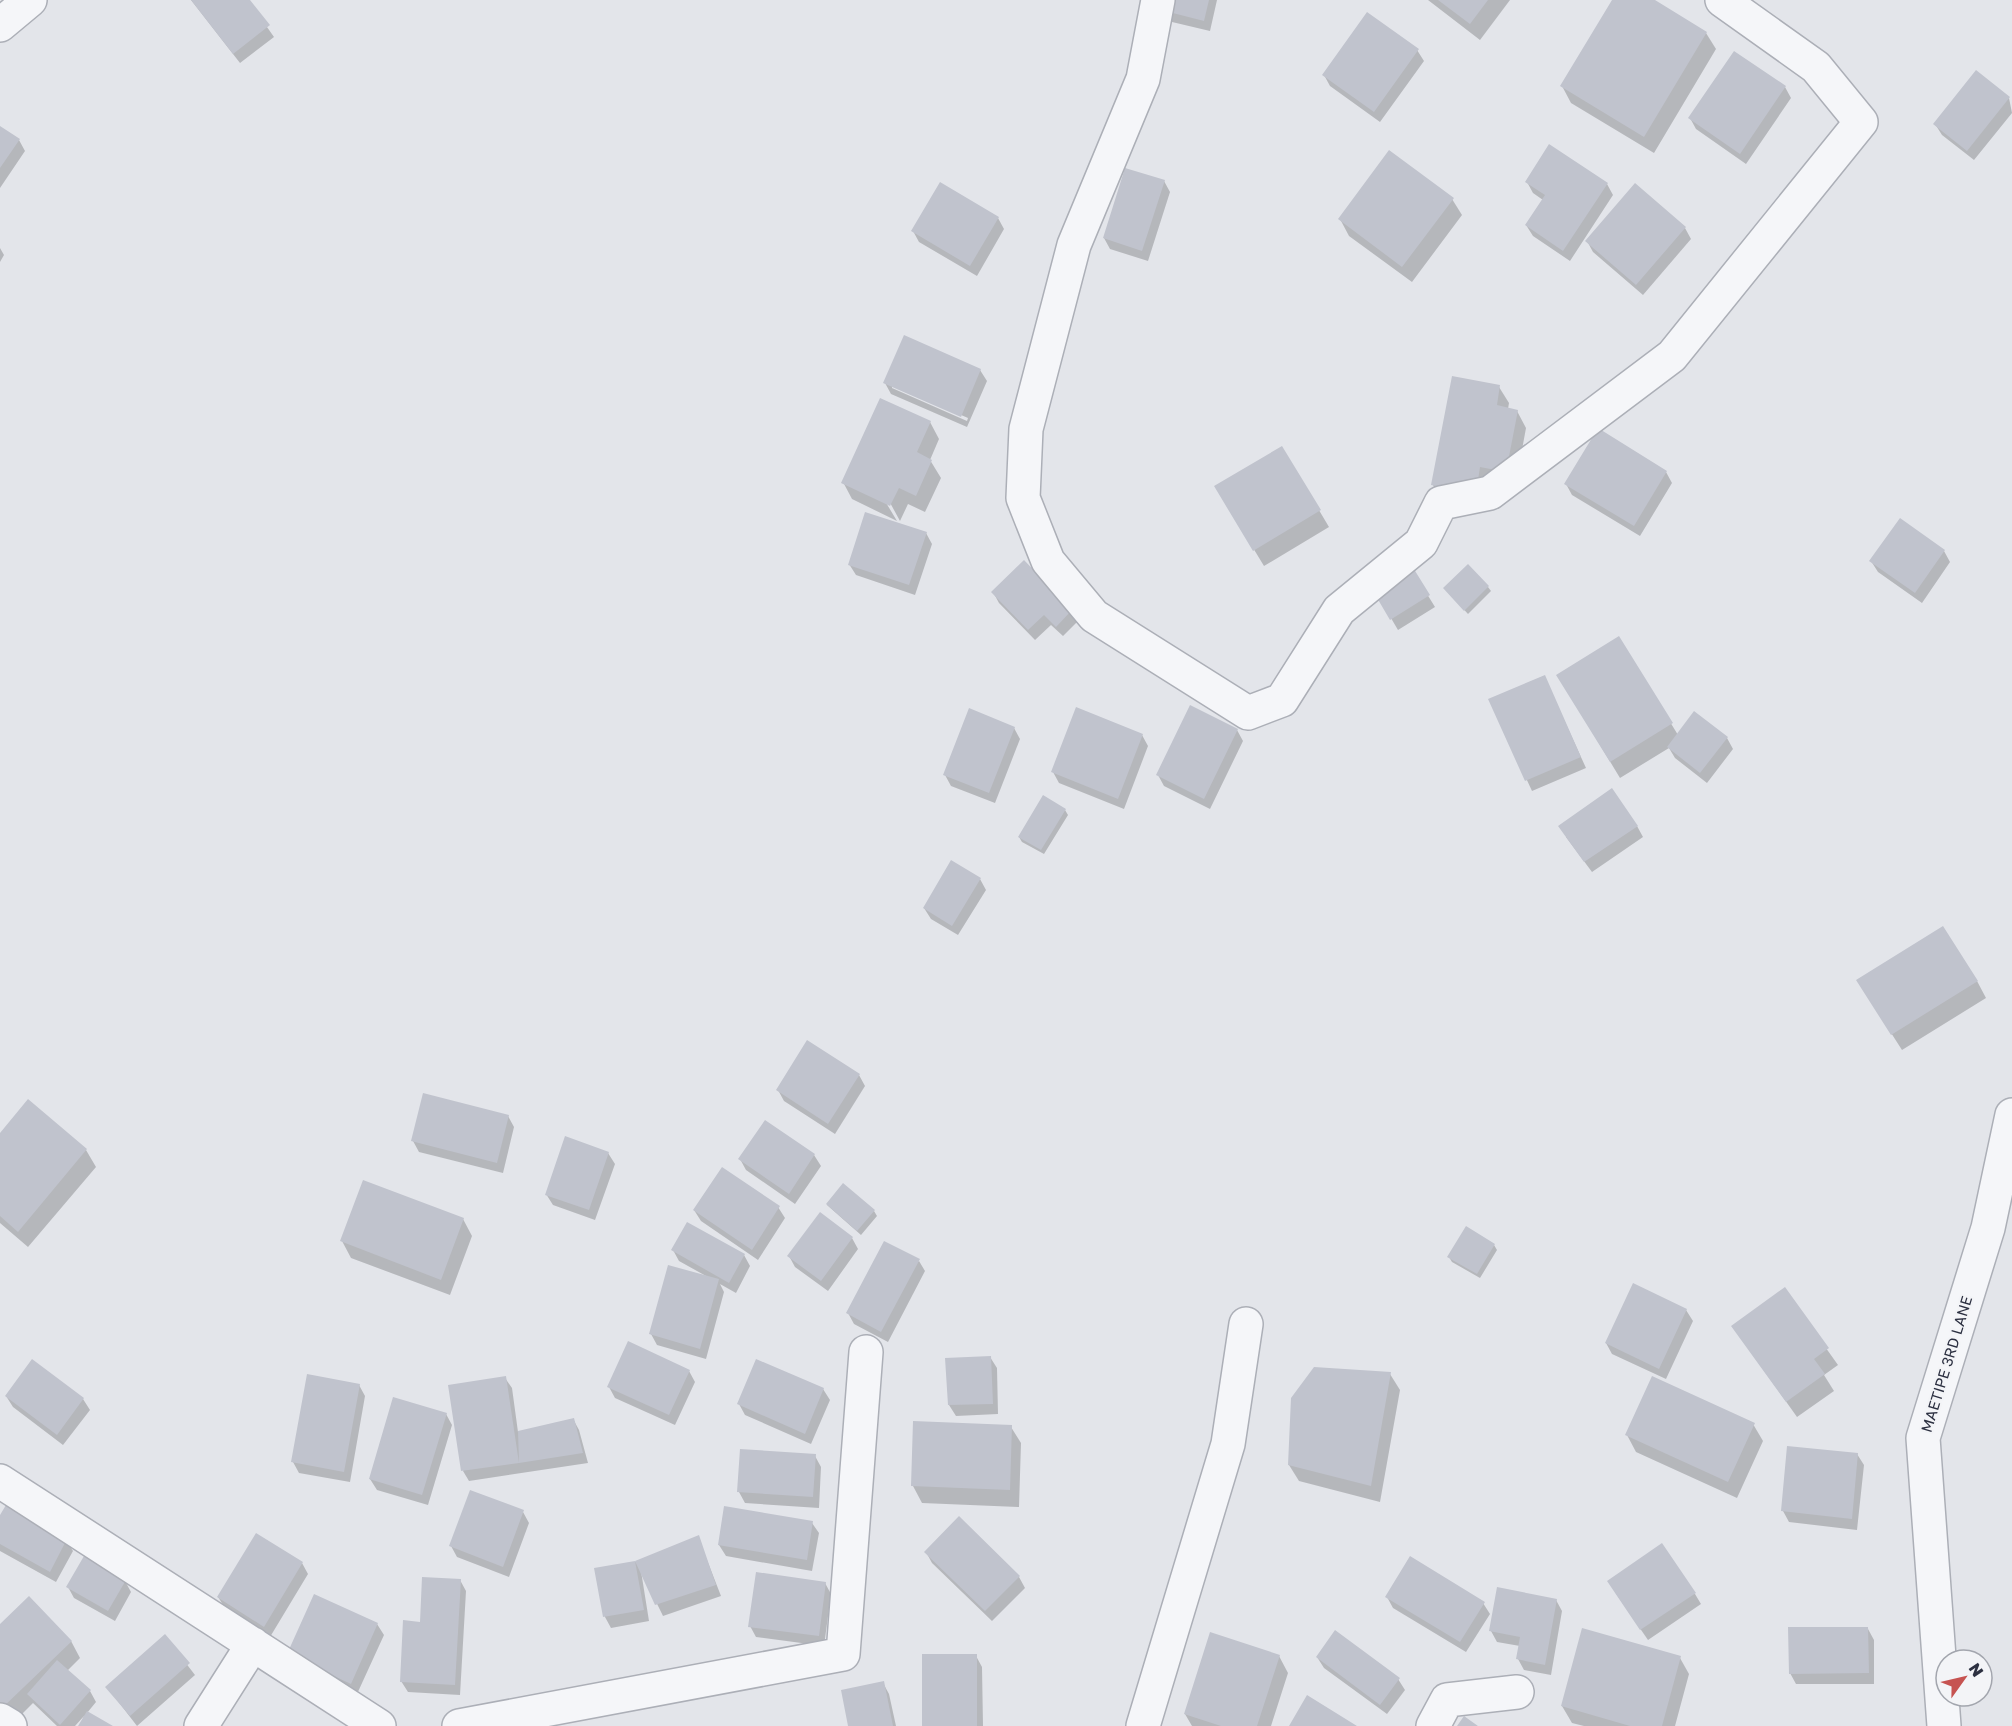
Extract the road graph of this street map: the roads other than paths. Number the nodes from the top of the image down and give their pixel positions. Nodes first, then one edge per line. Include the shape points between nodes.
1 (30, 0) edge
2 (1158, 0) edge
3 (1722, 0) edge
4 (0, 25) edge
5 (2012, 1115) edge
6 (1246, 1324) dead end
7 (866, 1352) dead end
8 (0, 1481) edge
9 (253, 1644) junction
10 (1517, 1692) dead end
11 (573, 1716) edge
12 (0, 1720) edge
13 (10, 1726) edge
14 (201, 1726) edge
15 (379, 1726) edge
16 (459, 1726) edge
17 (1143, 1726) edge
18 (1433, 1726) edge
19 (1944, 1726) edge

1 - 4 street
2 - 3 street via 1143,79 1074,245 1026,429 1023,498 1048,561 1094,616 1248,713 1282,700 1339,610 1421,543 1441,503 1490,493 1672,356 1861,122 1816,67
5 - 19 street, MAETIPE 3RD LANE via 1988,1228 1923,1438
6 - 17 street via 1228,1444
7 - 11 street via 843,1654
8 - 9 street
9 - 14 street
9 - 15 street
10 - 18 street via 1447,1700
11 - 16 street
12 - 13 street

